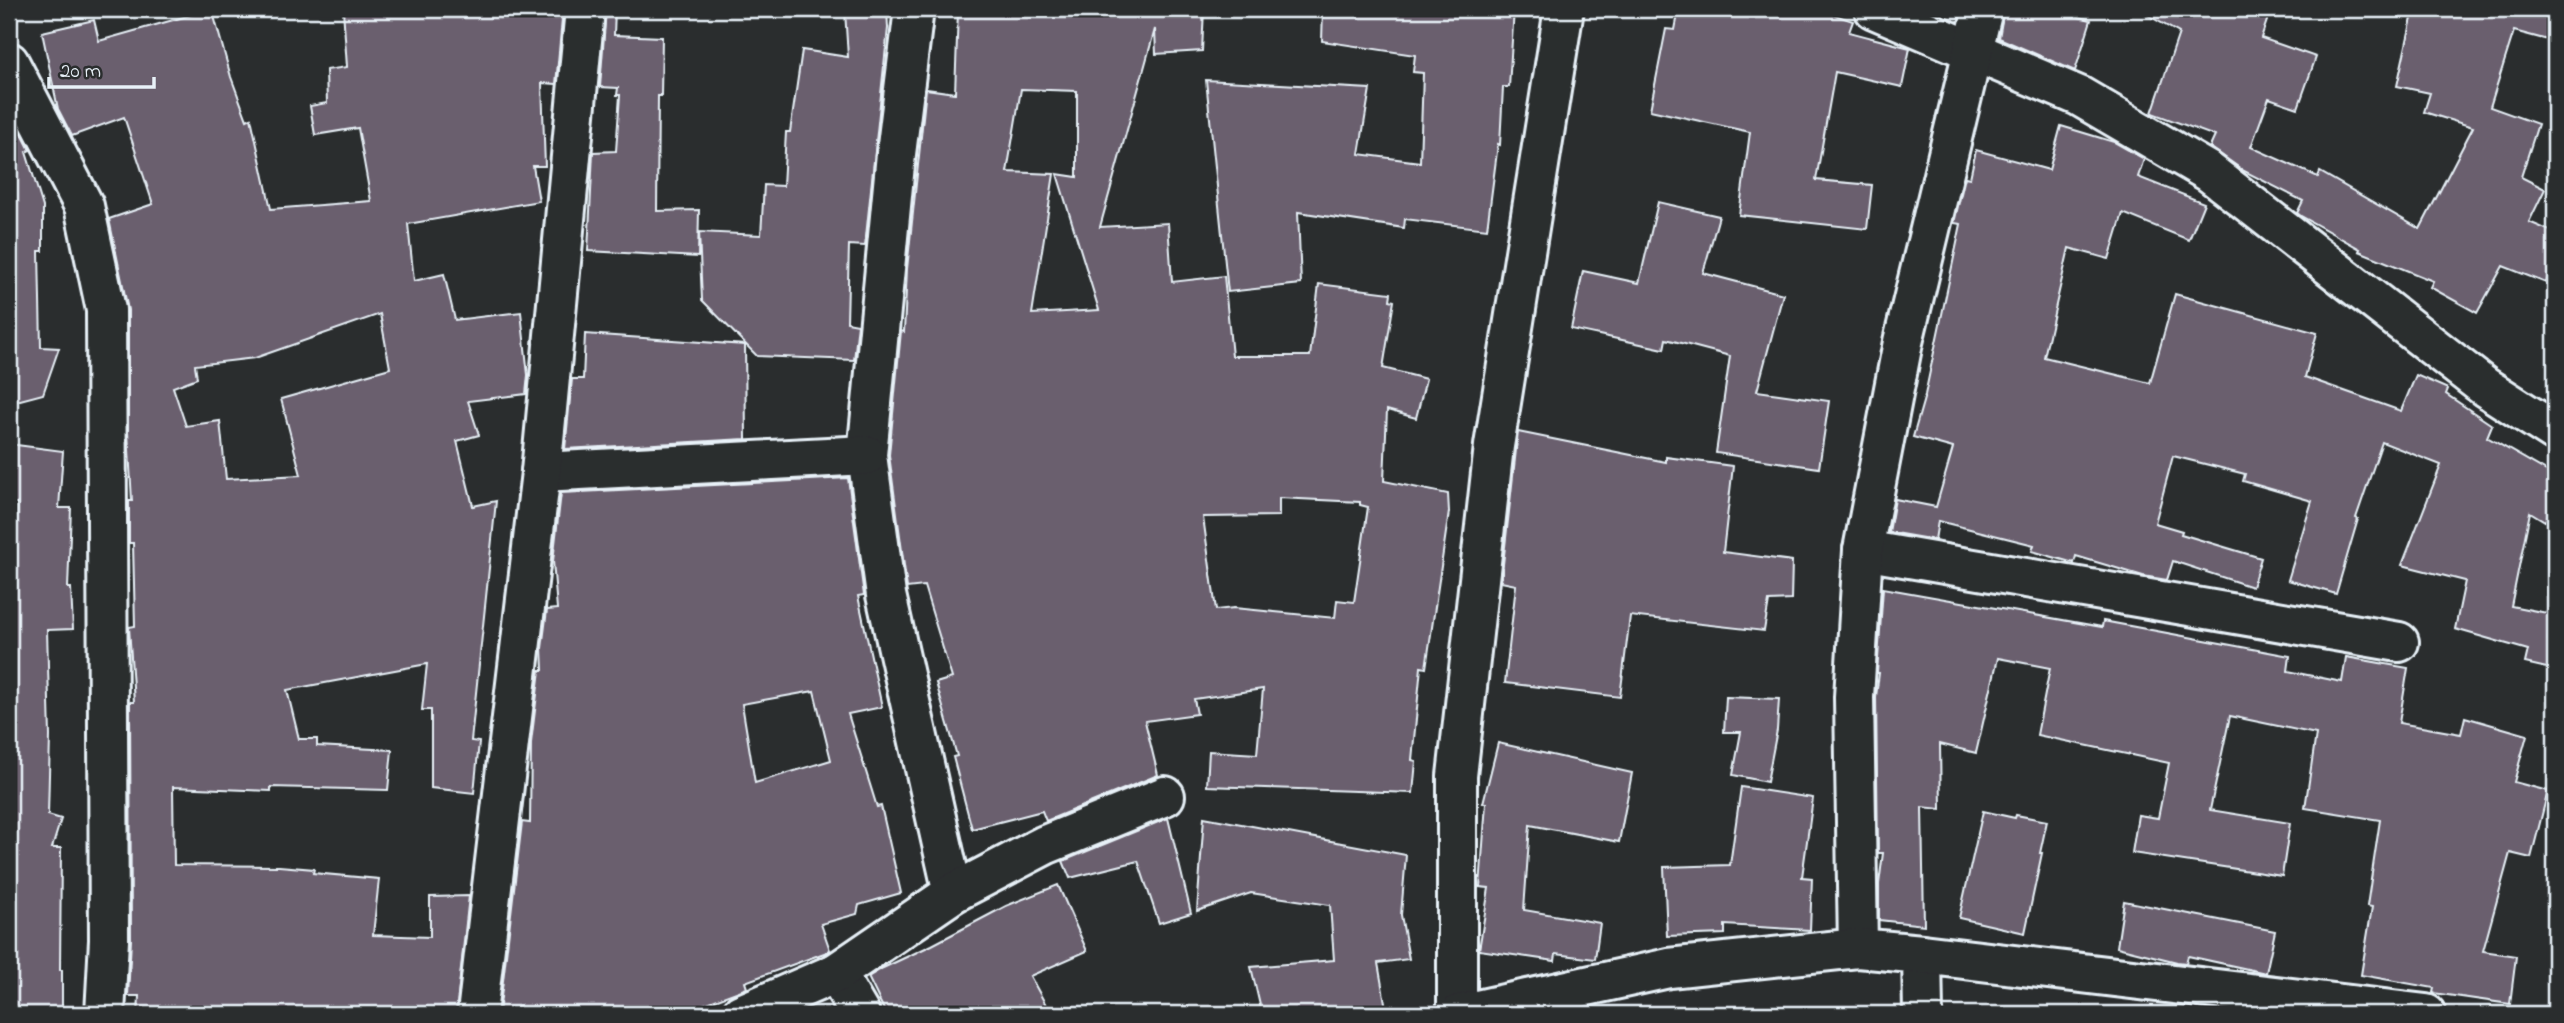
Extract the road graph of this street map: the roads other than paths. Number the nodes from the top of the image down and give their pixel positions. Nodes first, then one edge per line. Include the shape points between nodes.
1 (584, 9) edge
2 (914, 9) edge
3 (1564, 9) edge
4 (1874, 9) edge
5 (1983, 9) edge
6 (1973, 50) junction
7 (9, 62) edge
8 (2555, 432) edge
9 (867, 455) junction
10 (541, 472) junction
11 (1863, 551) junction
12 (2399, 642) dead end
13 (1165, 796) dead end
14 (953, 893) junction
15 (1858, 948) junction
16 (1922, 954) junction
17 (836, 973) junction
18 (2174, 1000) edge
19 (105, 1014) edge
20 (477, 1014) edge
21 (741, 1014) edge
22 (860, 1014) edge
23 (1458, 1014) edge
24 (1923, 1014) edge
25 (2426, 1014) edge

1 - 10 street
2 - 9 street
3 - 23 street via 1494,446 1458,762
4 - 6 street
5 - 6 street
6 - 8 street via 2079,96 2209,172 2484,387
6 - 11 street via 1903,342
7 - 19 street via 84,206 106,310 109,940
9 - 10 street
9 - 14 street via 886,595
10 - 20 street
11 - 12 street
11 - 15 street via 1854,697
13 - 14 street via 1045,845
14 - 17 street
15 - 16 street
15 - 23 street via 1669,968
16 - 18 street
16 - 24 street
17 - 21 street
17 - 22 street
18 - 25 street

